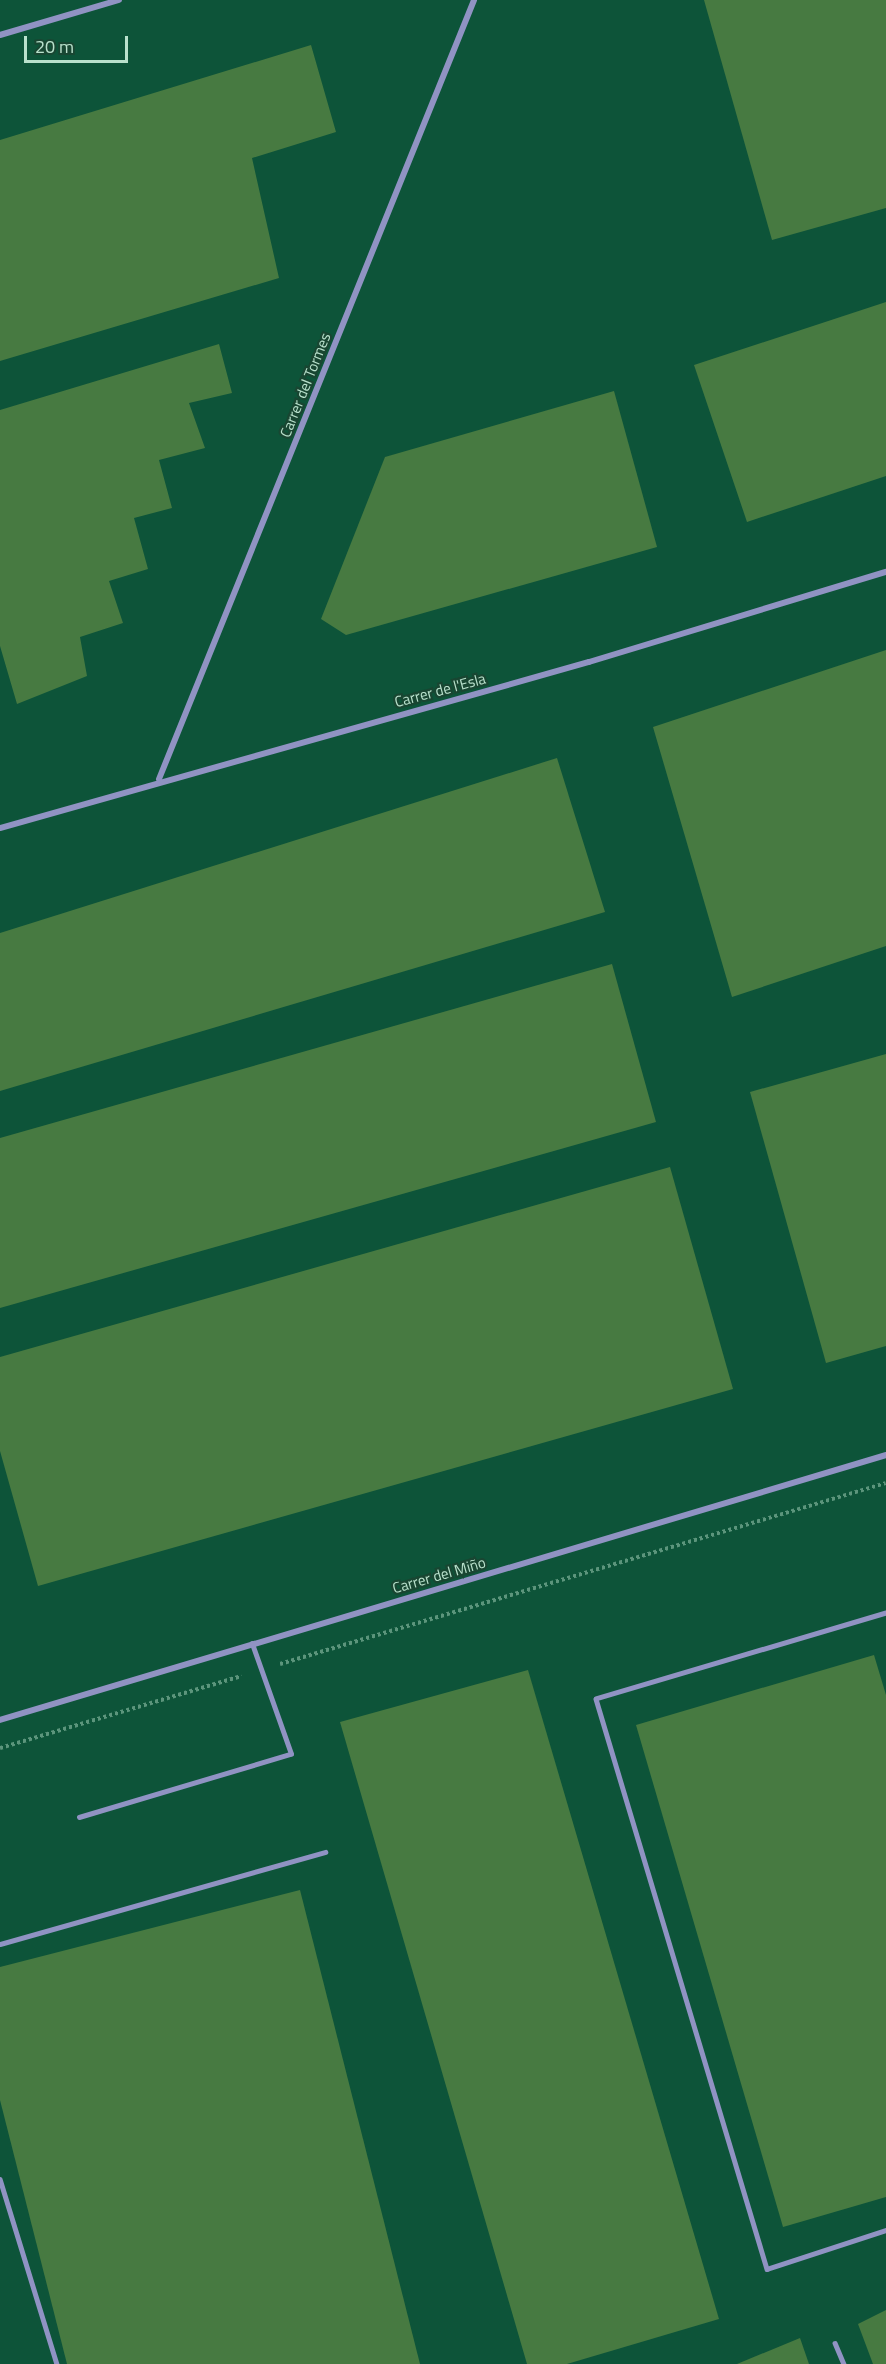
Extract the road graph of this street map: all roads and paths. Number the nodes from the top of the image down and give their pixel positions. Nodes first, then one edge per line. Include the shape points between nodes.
1 (119, 0) edge
2 (474, 0) edge
3 (0, 35) edge
4 (886, 572) edge
5 (159, 779) junction
6 (0, 828) edge
7 (886, 1455) edge
8 (886, 1483) edge
9 (886, 1613) edge
10 (252, 1644) junction
11 (261, 1670) junction
12 (0, 1720) edge
13 (0, 1748) edge
14 (80, 1817) dead end
15 (325, 1852) dead end
16 (0, 1944) edge
17 (0, 2179) edge
18 (886, 2230) edge
19 (835, 2343) dead end
20 (57, 2364) edge
21 (843, 2364) edge

1 - 3 street
2 - 5 street, Carrer del Tormes
4 - 5 street, Carrer de l'Esla via 589,662
5 - 6 street, Carrer de l'Esla
7 - 10 street, Carrer del Miño
8 - 11 path
9 - 18 lane via 596,1700 767,2269
10 - 11 lane
10 - 12 street, Carrer del Miño
11 - 13 path
11 - 14 lane via 291,1754
15 - 16 lane
17 - 20 lane
19 - 21 lane

